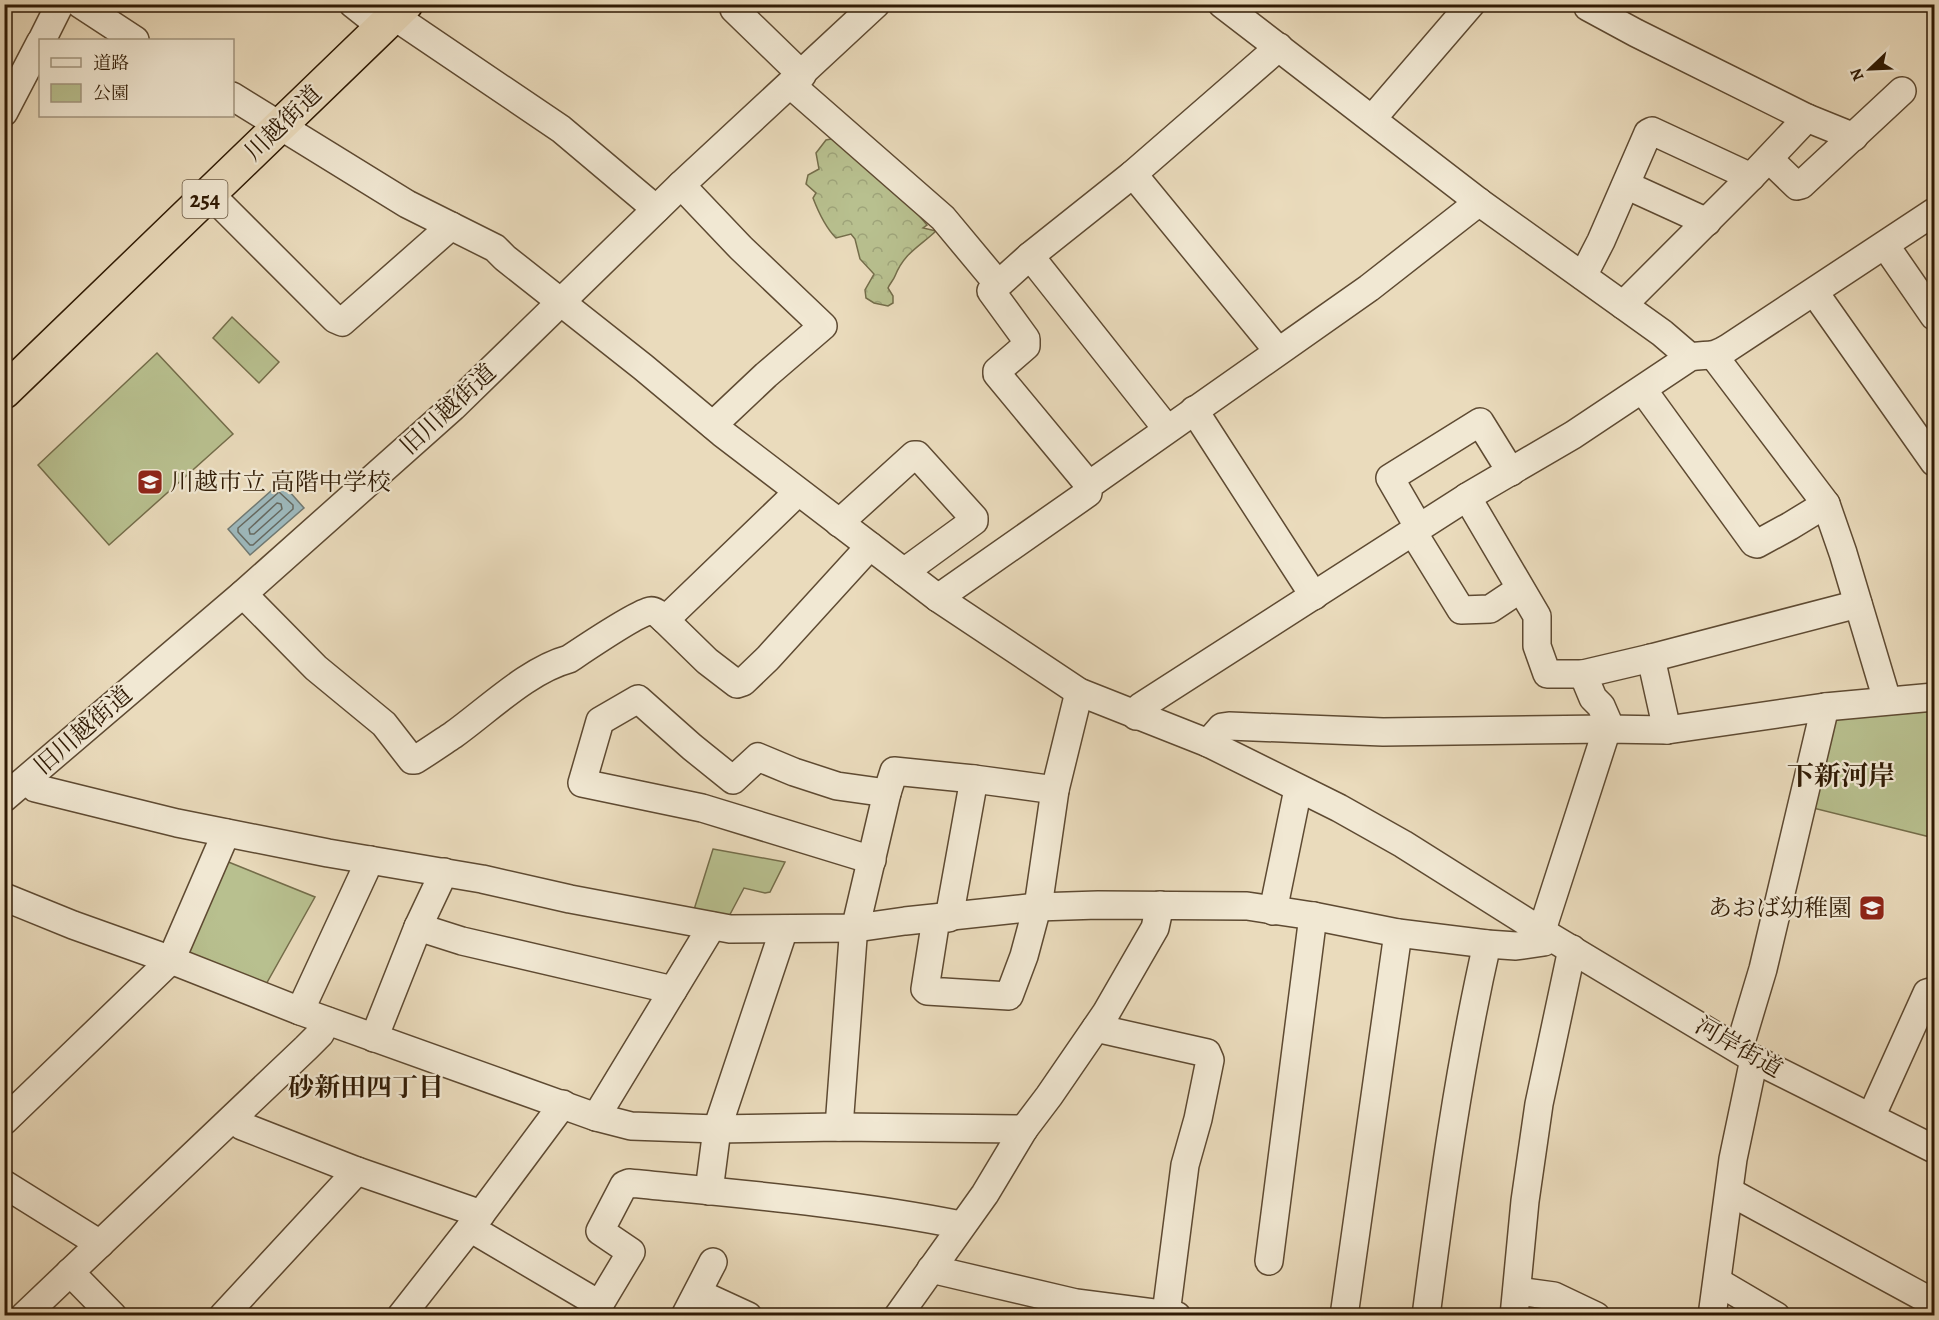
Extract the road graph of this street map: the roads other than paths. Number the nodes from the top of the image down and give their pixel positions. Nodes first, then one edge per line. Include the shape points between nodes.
1 (60, 4) edge
2 (80, 4) edge
3 (352, 4) edge
4 (738, 4) edge
5 (876, 4) edge
6 (1222, 4) edge
7 (1471, 4) edge
8 (1588, 4) edge
9 (394, 16) edge
10 (42, 39) edge
11 (133, 39) edge
12 (39, 46) edge
13 (1279, 47) junction
14 (796, 80) junction
15 (1902, 91) dead end
16 (234, 97) edge
17 (4, 112) edge
18 (1807, 118) junction
19 (1372, 119) junction
20 (279, 126) junction
21 (1854, 137) junction
22 (1760, 168) junction
23 (1133, 174) junction
24 (1626, 184) junction
25 (681, 185) junction
26 (210, 194) junction
27 (1479, 202) junction
28 (656, 209) junction
29 (1935, 212) edge
30 (1707, 222) junction
31 (451, 226) junction
32 (1885, 245) junction
33 (1030, 256) junction
34 (1582, 276) junction
35 (998, 284) junction
36 (1815, 293) junction
37 (560, 302) junction
38 (1623, 305) junction
39 (1935, 316) edge
40 (1278, 351) junction
41 (1702, 356) junction
42 (1643, 390) junction
43 (4, 392) edge
44 (1194, 410) junction
45 (713, 425) junction
46 (1167, 429) junction
47 (1935, 462) edge
48 (1510, 472) junction
49 (1089, 485) junction
50 (798, 492) junction
51 (1467, 497) junction
52 (1826, 504) junction
53 (839, 523) junction
54 (1416, 530) junction
55 (870, 546) junction
56 (904, 572) junction
57 (1520, 589) junction
58 (243, 594) junction
59 (1314, 596) junction
60 (938, 598) junction
61 (1858, 604) junction
62 (665, 620) junction
63 (1651, 658) junction
64 (1583, 674) junction
65 (1079, 692) junction
66 (1935, 697) edge
67 (1887, 700) junction
68 (1825, 706) junction
69 (1136, 716) junction
70 (1609, 729) junction
71 (1667, 730) junction
72 (1208, 743) junction
73 (27, 779) junction
74 (974, 779) junction
75 (1298, 789) junction
76 (1055, 790) junction
77 (887, 793) junction
78 (4, 798) edge
79 (226, 833) junction
80 (370, 860) junction
81 (872, 860) junction
82 (444, 872) junction
83 (4, 897) edge
84 (1160, 905) junction
85 (1037, 908) junction
86 (1273, 911) junction
87 (1313, 916) junction
88 (943, 918) junction
89 (712, 926) junction
90 (418, 927) junction
91 (856, 928) junction
92 (784, 929) junction
93 (1398, 933) junction
94 (1554, 938) junction
95 (1487, 944) junction
96 (171, 960) junction
97 (673, 990) junction
98 (1935, 991) edge
99 (300, 1011) junction
100 (327, 1021) junction
101 (1096, 1028) junction
102 (374, 1038) junction
103 (1747, 1054) junction
104 (562, 1104) junction
105 (596, 1117) junction
106 (1870, 1117) junction
107 (233, 1118) junction
108 (4, 1121) edge
109 (839, 1127) junction
110 (717, 1129) junction
111 (1024, 1129) junction
112 (1935, 1149) edge
113 (357, 1171) junction
114 (4, 1184) edge
115 (709, 1191) junction
116 (1730, 1192) junction
117 (476, 1221) junction
118 (961, 1225) junction
119 (100, 1244) junction
120 (713, 1262) dead end
121 (1269, 1262) dead end
122 (931, 1269) junction
123 (70, 1272) junction
124 (1718, 1282) junction
125 (1515, 1303) edge
126 (1935, 1303) edge
127 (691, 1304) edge
128 (1075, 1309) edge
129 (1172, 1315) edge
130 (24, 1316) edge
131 (113, 1316) edge
132 (224, 1316) edge
133 (401, 1316) edge
134 (748, 1316) edge
135 (898, 1316) edge
136 (1344, 1316) edge
137 (1426, 1316) edge
138 (1596, 1316) edge
139 (1712, 1316) edge
140 (1776, 1316) edge

1 - 10 street
2 - 11 street
3 - 9 street
4 - 14 street via 734,9
5 - 14 street, 旧川越街道
6 - 13 street
7 - 19 street
8 - 18 street via 1636,33
9 - 20 highway, 川越街道 / 254
9 - 28 street via 561,129
12 - 17 street
13 - 19 street
13 - 23 street
14 - 25 street, 旧川越街道
14 - 35 street via 943,218
15 - 21 street
16 - 20 street, 河岸街道
18 - 21 street
18 - 22 street
19 - 27 street
20 - 26 highway, 川越街道 / 254
20 - 31 street, 河岸街道 via 406,204
21 - 22 street via 1801,186
22 - 24 street via 1652,131
22 - 30 street
23 - 33 street
23 - 40 street
24 - 30 street
24 - 34 street
25 - 28 street, 旧川越街道
25 - 45 street via 823,326
26 - 31 street via 342,322
26 - 43 highway, 川越街道 / 254
27 - 34 street
27 - 40 street via 1369,288
28 - 37 street, 旧川越街道
29 - 32 street
30 - 38 street
31 - 37 street, 河岸街道 via 495,248
32 - 36 street
32 - 39 street
33 - 35 street
33 - 46 street
34 - 38 street
35 - 49 street via 991,291 1026,339 1026,346 997,374
36 - 41 street
36 - 47 street
37 - 45 street, 河岸街道
37 - 58 street, 旧川越街道 via 453,407
38 - 41 street
40 - 44 street
41 - 42 street
41 - 52 street
42 - 48 street
42 - 52 street via 1754,543
44 - 46 street
44 - 59 street
45 - 50 street, 河岸街道
46 - 49 street
48 - 51 street
48 - 54 street via 1480,422 1390,478
49 - 60 street via 1088,493
50 - 53 street, 河岸街道
50 - 62 street
51 - 54 street
51 - 57 street
52 - 61 street
53 - 55 street, 河岸街道
53 - 56 street via 917,455 974,521
54 - 57 street via 1461,610 1490,609
54 - 59 street
55 - 56 street, 河岸街道
55 - 62 street via 743,682 736,684 707,661
56 - 60 street, 河岸街道
57 - 64 street via 1537,616 1537,646 1547,674
58 - 62 street via 316,668 384,724 412,760 453,735 515,687 649,610
58 - 73 street, 旧川越街道
59 - 69 street via 1140,706
60 - 65 street, 河岸街道
61 - 63 street
61 - 67 street
63 - 64 street
63 - 71 street
64 - 70 street
65 - 69 street, 河岸街道
65 - 76 street
66 - 67 street
67 - 68 street
68 - 71 street
68 - 103 street
69 - 72 street, 河岸街道
70 - 71 street
70 - 72 street via 1383,732 1229,726 1222,727
70 - 94 street
72 - 75 street, 河岸街道
73 - 78 street, 旧川越街道
73 - 79 street via 35,788
74 - 76 street
74 - 77 street via 894,771
74 - 88 street
75 - 86 street
75 - 94 street, 河岸街道 via 1403,844
76 - 85 street
77 - 81 street
77 - 81 street via 837,786 758,757 733,780 638,699 600,721 582,783 702,808
79 - 80 street
79 - 96 street
80 - 82 street
80 - 99 street
81 - 91 street
82 - 89 street
82 - 90 street
83 - 96 street
84 - 85 street
84 - 86 street via 1247,906
84 - 101 street via 1155,928
85 - 88 street
85 - 88 street via 1009,996 925,989
86 - 87 street
87 - 93 street
87 - 121 street
88 - 91 street
89 - 92 street
89 - 97 street
90 - 97 street via 462,941
90 - 102 street
91 - 92 street
91 - 109 street
92 - 110 street
93 - 95 street
93 - 136 street
94 - 95 street via 1516,946
94 - 103 street, 河岸街道
94 - 125 street
95 - 137 street via 1468,1026
96 - 99 street
96 - 108 street
97 - 105 street
98 - 106 street via 1927,993
99 - 100 street
100 - 102 street
100 - 107 street via 320,1034
101 - 111 street
101 - 129 street via 1207,1053 1210,1060 1185,1165
102 - 104 street
103 - 106 street, 河岸街道
103 - 116 street
104 - 105 street
104 - 117 street
105 - 110 street via 631,1126
106 - 112 street, 河岸街道
107 - 113 street via 242,1126
107 - 119 street
109 - 110 street
109 - 111 street
110 - 115 street
111 - 118 street via 985,1194
113 - 117 street
113 - 132 street
114 - 119 street
115 - 117 street via 624,1185 600,1230 631,1252 597,1303
115 - 118 street via 914,1215
116 - 124 street
116 - 126 street
117 - 133 street
118 - 122 street
119 - 123 street
120 - 127 street
122 - 128 street
122 - 135 street
123 - 130 street
123 - 131 street
124 - 139 street
124 - 140 street
125 - 138 street via 1554,1296
127 - 134 street
128 - 129 street

